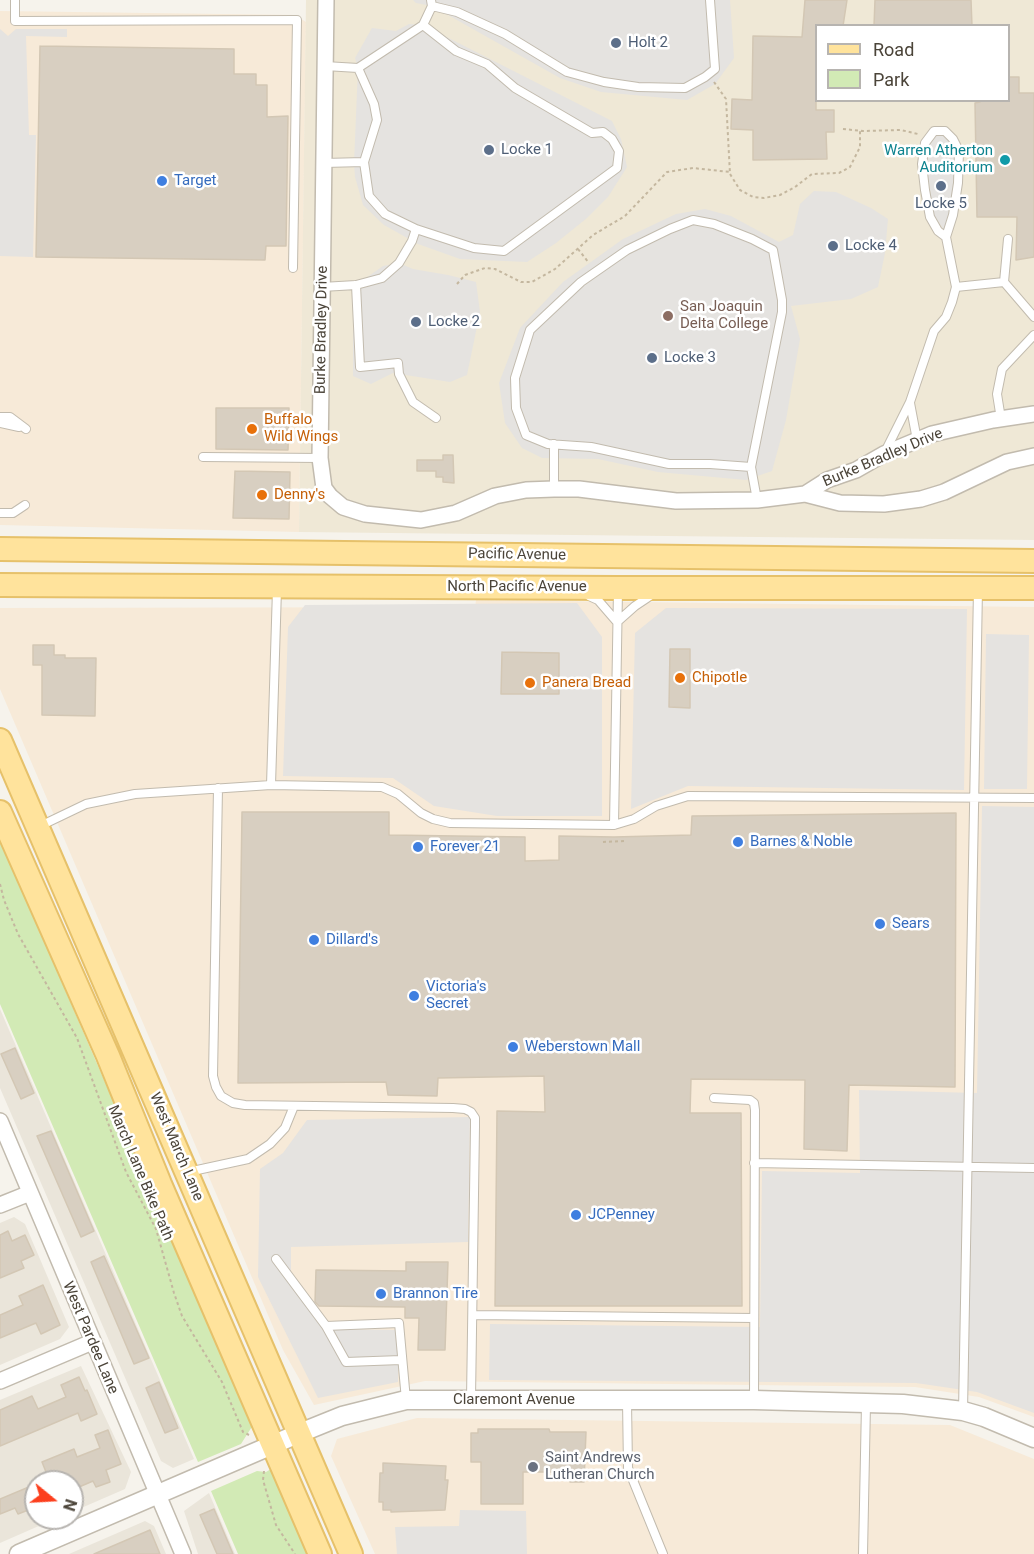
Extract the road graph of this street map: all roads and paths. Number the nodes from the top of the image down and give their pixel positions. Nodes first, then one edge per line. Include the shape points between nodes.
1 (15, 0) edge
2 (326, 0) edge
3 (710, 0) edge
4 (431, 3) edge
5 (423, 26) junction
6 (325, 66) junction
7 (358, 68) junction
8 (708, 75) junction
9 (843, 129) dead end
10 (860, 131) junction
11 (930, 137) junction
12 (364, 162) junction
13 (324, 163) junction
14 (730, 172) junction
15 (416, 229) junction
16 (946, 237) junction
17 (1008, 239) dead end
18 (578, 249) junction
19 (590, 265) dead end
20 (293, 268) dead end
21 (1004, 282) junction
22 (457, 284) dead end
23 (356, 285) junction
24 (322, 287) junction
25 (956, 287) junction
26 (1034, 317) edge
27 (1034, 335) edge
28 (910, 402) junction
29 (1034, 414) edge
30 (0, 417) edge
31 (436, 418) dead end
32 (1001, 419) junction
33 (0, 423) edge
34 (917, 440) junction
35 (554, 444) junction
36 (884, 454) junction
37 (1034, 456) edge
38 (203, 457) dead end
39 (320, 458) junction
40 (751, 467) junction
41 (554, 489) junction
42 (805, 494) junction
43 (757, 500) junction
44 (24, 505) dead end
45 (0, 513) edge
46 (0, 549) edge
47 (757, 557) junction
48 (1034, 561) edge
49 (0, 585) edge
50 (277, 586) junction
51 (978, 587) junction
52 (566, 588) junction
53 (618, 588) junction
54 (662, 588) junction
55 (1034, 588) edge
56 (618, 622) junction
57 (0, 740) edge
58 (272, 785) junction
59 (218, 788) junction
60 (974, 797) junction
61 (1034, 798) edge
62 (0, 812) edge
63 (614, 825) junction
64 (38, 827) junction
65 (624, 841) dead end
66 (603, 842) dead end
67 (0, 884) edge
68 (714, 1098) dead end
69 (294, 1106) junction
70 (0, 1121) edge
71 (754, 1164) junction
72 (968, 1167) junction
73 (1034, 1168) edge
74 (187, 1172) junction
75 (30, 1193) junction
76 (0, 1205) edge
77 (276, 1260) dead end
78 (473, 1315) junction
79 (754, 1317) junction
80 (326, 1326) junction
81 (92, 1342) junction
82 (401, 1360) junction
83 (0, 1381) edge
84 (406, 1400) junction
85 (471, 1400) junction
86 (627, 1400) junction
87 (754, 1400) junction
88 (866, 1404) junction
89 (963, 1411) junction
90 (300, 1432) junction
91 (249, 1435) dead end
92 (1034, 1438) edge
93 (273, 1444) junction
94 (267, 1466) dead end
95 (158, 1495) junction
96 (19, 1554) edge
97 (183, 1554) edge
98 (295, 1554) edge
99 (320, 1554) edge
100 (351, 1554) edge
101 (663, 1554) edge
102 (863, 1554) edge

1 - 20 lane via 15,21 297,20
2 - 6 street, Burke Bradley Drive
3 - 8 lane via 715,69
4 - 5 lane
4 - 8 lane via 505,34 567,72 604,82 685,88
5 - 7 lane
5 - 15 lane via 456,51 487,64 525,94 592,133 603,132 619,151 617,168 504,251 474,248
6 - 7 lane
6 - 13 street, Burke Bradley Drive
7 - 12 lane via 375,104 377,120
8 - 14 path via 726,99
9 - 10 path
10 - 11 path via 901,130
10 - 14 path via 860,147 850,167 812,174 780,195 753,197 740,190
11 - 16 lane via 925,143 922,164 925,190 930,217
11 - 16 lane via 934,131 945,131 959,151 958,183
12 - 13 lane
12 - 15 lane via 369,196 385,213
13 - 24 street, Burke Bradley Drive
14 - 18 path via 693,168 667,172 626,216 592,235
15 - 23 lane via 399,263 382,278
16 - 25 lane
17 - 21 lane
18 - 19 path
18 - 22 path via 532,282 521,282 485,268 465,275
21 - 25 lane
21 - 26 lane
23 - 24 lane
23 - 31 lane via 360,367 398,363 412,402
24 - 39 street, Burke Bradley Drive
25 - 28 lane via 946,317 934,331
27 - 32 lane via 1002,369 997,394
28 - 34 lane
28 - 36 lane
29 - 32 street, Burke Bradley Drive
30 - 33 lane via 10,417 26,429
32 - 34 street, Burke Bradley Drive
34 - 36 street, Burke Bradley Drive
35 - 40 lane via 591,447 669,464
35 - 40 lane via 526,435 516,408 514,378 530,330 581,282 627,250 693,220 752,238 773,250 782,312
35 - 41 lane
36 - 42 street, Burke Bradley Drive
37 - 42 street, Burke Bradley Drive via 1007,462 921,499 884,504 840,503
38 - 39 lane
39 - 41 street, Burke Bradley Drive via 324,488 338,503 365,514 400,519 438,518 495,496
40 - 43 lane
41 - 43 street, Burke Bradley Drive via 676,501
42 - 43 street, Burke Bradley Drive
44 - 45 lane via 13,513
46 - 47 main road, Pacific Avenue
47 - 48 main road, Pacific Avenue
47 - 53 main road via 743,567 644,567 633,572
49 - 50 main road, North Pacific Avenue
50 - 52 main road, North Pacific Avenue
50 - 58 lane
51 - 54 main road, North Pacific Avenue
51 - 55 main road, North Pacific Avenue
51 - 60 lane
52 - 53 main road, North Pacific Avenue
52 - 56 lane via 598,600
53 - 54 main road, North Pacific Avenue
53 - 56 lane
54 - 56 lane
56 - 63 lane
57 - 64 main road, West March Lane
58 - 59 lane
58 - 63 lane via 382,787 433,819 450,823
59 - 64 lane via 125,796 86,804
59 - 69 lane via 213,1076 221,1096 233,1103
60 - 61 lane
60 - 63 lane via 688,796
60 - 72 lane
62 - 93 main road, West March Lane
64 - 74 main road, West March Lane
65 - 66 path
67 - 91 path, March Lane Bike Path via 18,934 77,1038 126,1172 156,1229 182,1316 222,1382 243,1432
68 - 71 lane via 754,1103
69 - 74 lane via 285,1128 248,1159
69 - 78 lane via 453,1108 471,1112 475,1118
70 - 75 street, West Pardee Lane
71 - 72 lane
71 - 79 lane
72 - 73 lane
72 - 89 lane
74 - 90 main road, West March Lane
75 - 76 street
75 - 81 street, West Pardee Lane
77 - 80 lane
78 - 79 lane
78 - 85 lane
79 - 87 lane
80 - 82 lane via 346,1362
80 - 82 lane via 399,1323
81 - 83 street
81 - 95 street, West Pardee Lane
82 - 84 lane
84 - 85 street, Claremont Avenue
84 - 90 street, Claremont Avenue via 351,1413
85 - 86 street, Claremont Avenue
86 - 87 street, Claremont Avenue
86 - 101 lane via 628,1468
87 - 88 street, Claremont Avenue
88 - 89 street, Claremont Avenue via 922,1405
88 - 102 lane
89 - 92 street, Claremont Avenue
90 - 93 street, Claremont Avenue
90 - 100 main road, West March Lane
93 - 95 street, Claremont Avenue
93 - 99 main road, West March Lane
94 - 98 path via 263,1480 276,1525
95 - 96 street, Claremont Avenue
95 - 97 street, West Pardee Lane

